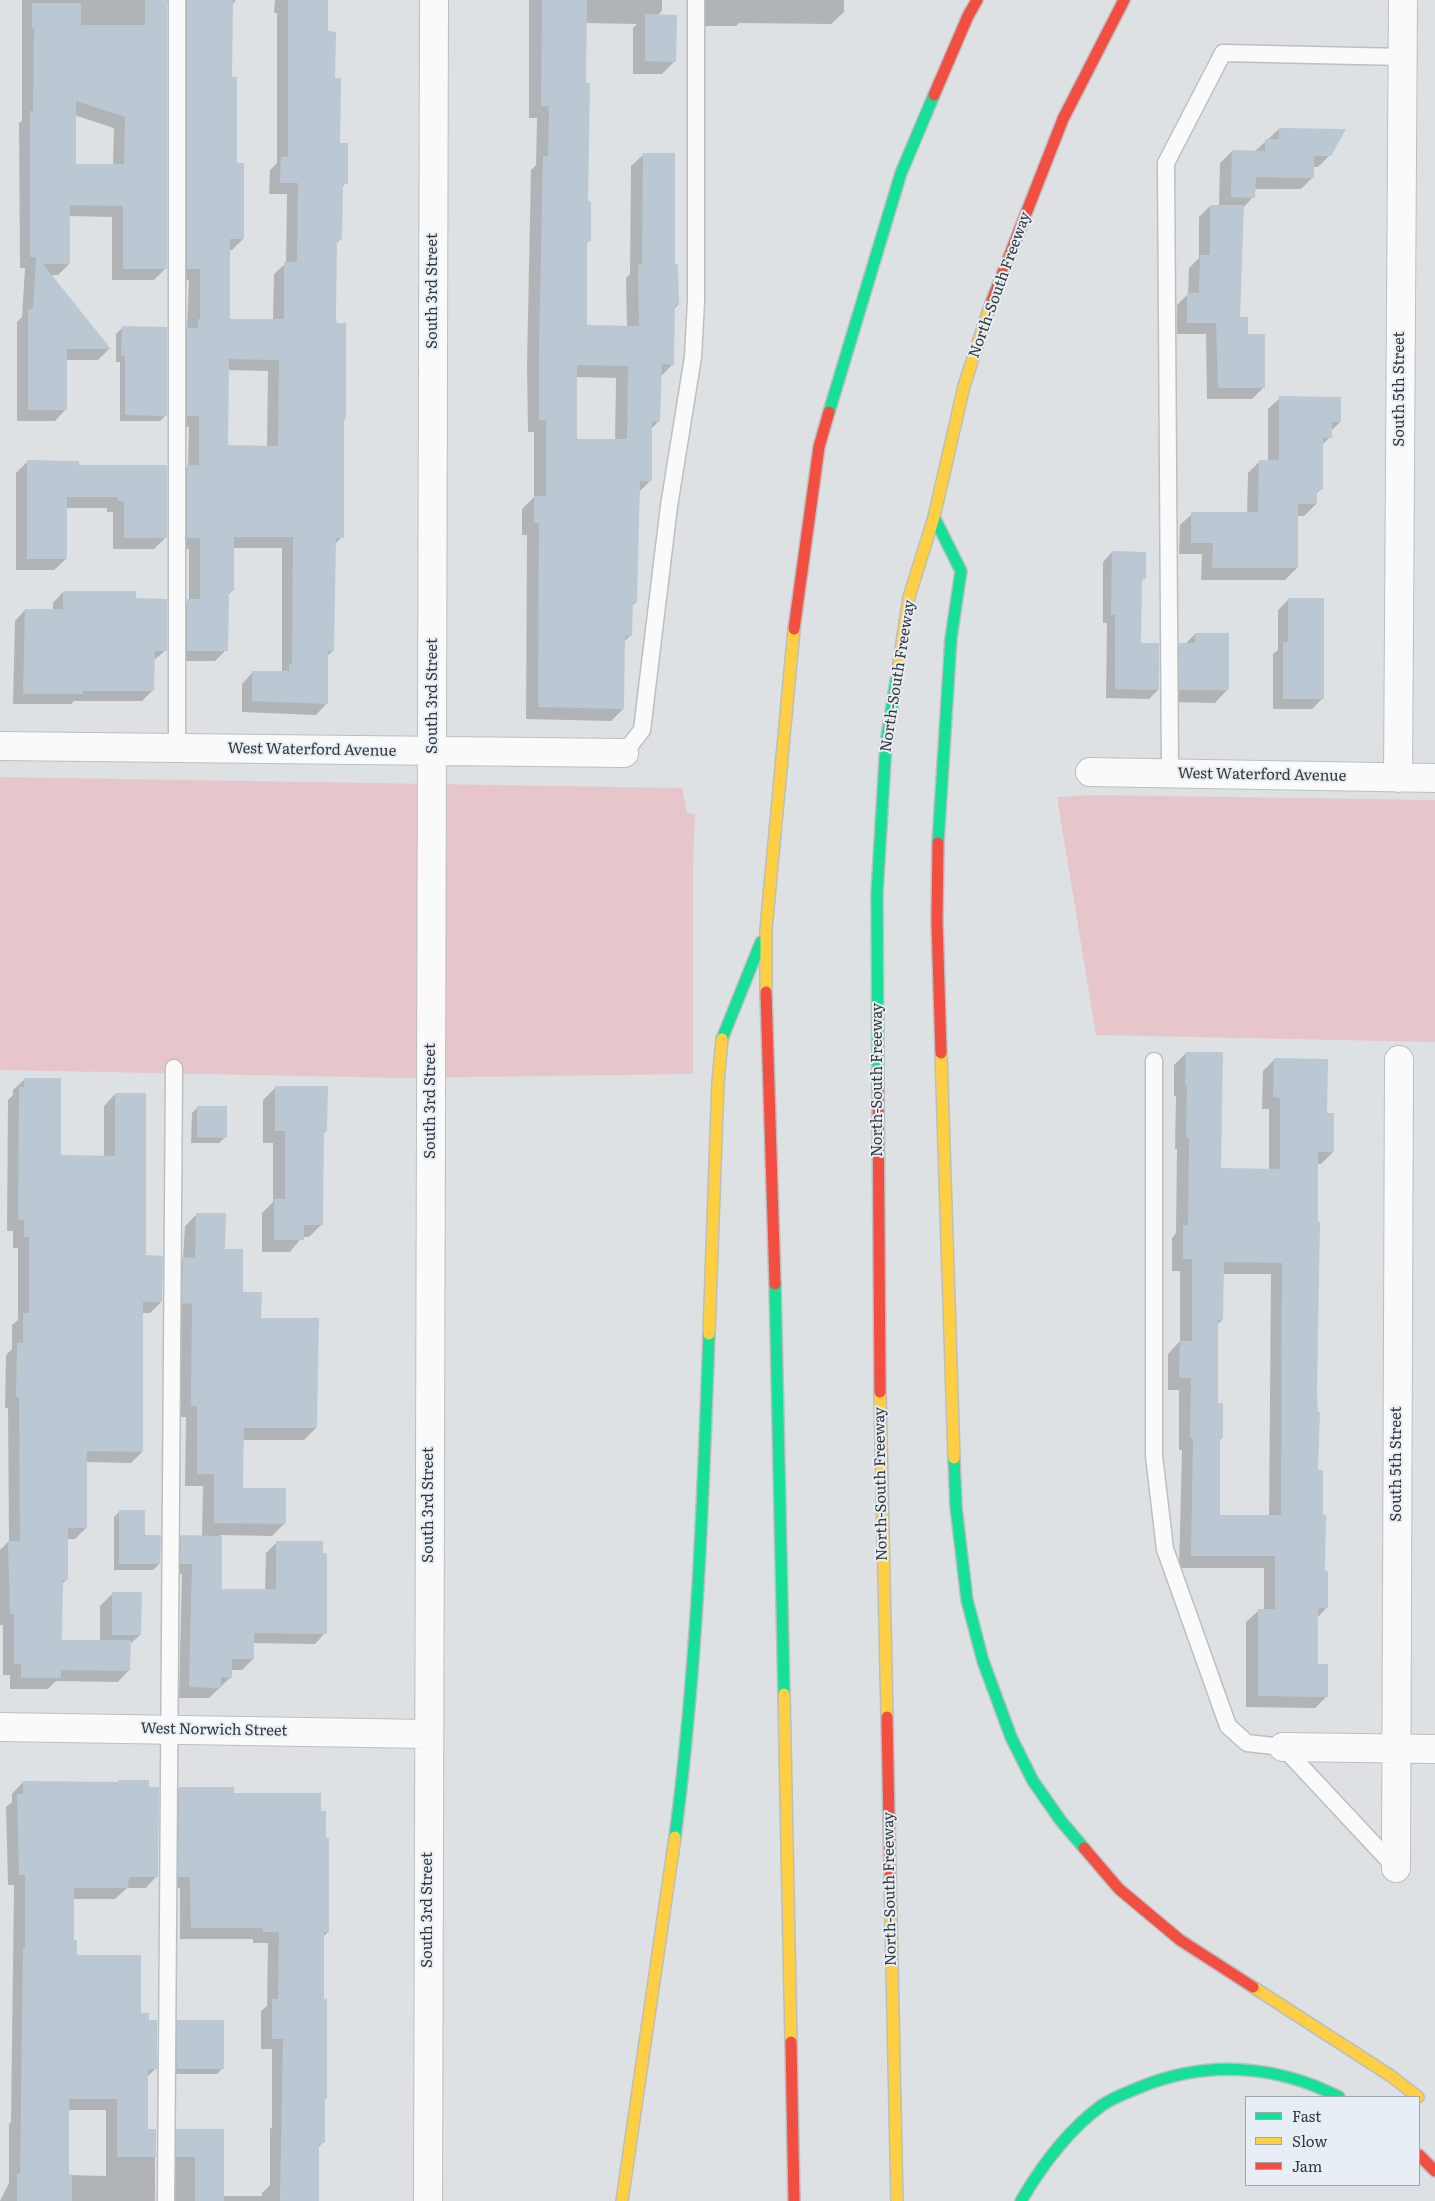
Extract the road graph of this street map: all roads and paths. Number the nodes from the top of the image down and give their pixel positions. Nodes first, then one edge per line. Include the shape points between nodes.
1 (177, 0) edge
2 (434, 0) edge
3 (696, 0) edge
4 (977, 0) edge
5 (1124, 0) edge
6 (1403, 0) edge
7 (1403, 57) junction
8 (934, 517) junction
9 (0, 746) edge
10 (177, 748) junction
11 (432, 751) junction
12 (624, 753) joint
13 (1090, 772) dead end
14 (1170, 773) junction
15 (1398, 778) junction
16 (1435, 778) edge
17 (766, 929) junction
18 (1399, 1060) dead end
19 (1154, 1062) dead end
20 (174, 1068) dead end
21 (0, 1726) edge
22 (170, 1729) junction
23 (428, 1734) junction
24 (1284, 1747) junction
25 (1396, 1749) junction
26 (1435, 1749) edge
27 (1396, 1868) joint
28 (1337, 2096) edge
29 (1418, 2096) edge
30 (1420, 2098) edge
31 (1430, 2106) dead end
32 (1420, 2156) edge
33 (1435, 2171) edge
34 (166, 2201) edge
35 (428, 2201) edge
36 (622, 2201) edge
37 (794, 2201) edge
38 (897, 2201) edge
39 (1021, 2201) edge

1 - 10 lane
2 - 11 street, South 3rd Street
3 - 12 lane via 696,301 693,356 669,506 642,730
4 - 17 highway via 901,173 820,447 793,634
5 - 8 highway, North-South Freeway via 1064,119 998,281 964,386
6 - 7 street, South 5th Street
7 - 14 lane via 1223,53 1166,164
7 - 15 street, South 5th Street
8 - 29 highway via 961,571 946,703 937,921 956,1507 967,1600 983,1661 1011,1737 1033,1782 1061,1821 1119,1889 1180,1940
8 - 38 highway, North-South Freeway via 909,597 886,743 877,893 879,1346
9 - 10 street, West Waterford Avenue
10 - 11 street, West Waterford Avenue
11 - 12 street, West Waterford Avenue
11 - 23 street, South 3rd Street
13 - 14 street, West Waterford Avenue
14 - 15 street, West Waterford Avenue
15 - 16 street, West Waterford Avenue
17 - 36 highway via 722,1037 699,1573 688,1710 673,1854
17 - 37 highway via 766,1032 779,1394
18 - 25 street, South 5th Street
19 - 24 lane via 1154,1456 1165,1549 1228,1726 1247,1743
20 - 22 lane
21 - 22 street, West Norwich Street
22 - 23 street, West Norwich Street
22 - 34 lane
23 - 35 street, South 3rd Street
24 - 25 street
24 - 27 lane
25 - 26 street
25 - 27 street, South 5th Street
28 - 39 highway via 1280,2074 1232,2069 1183,2073 1142,2086 1103,2104 1075,2127 1053,2152
30 - 31 highway
32 - 33 highway

